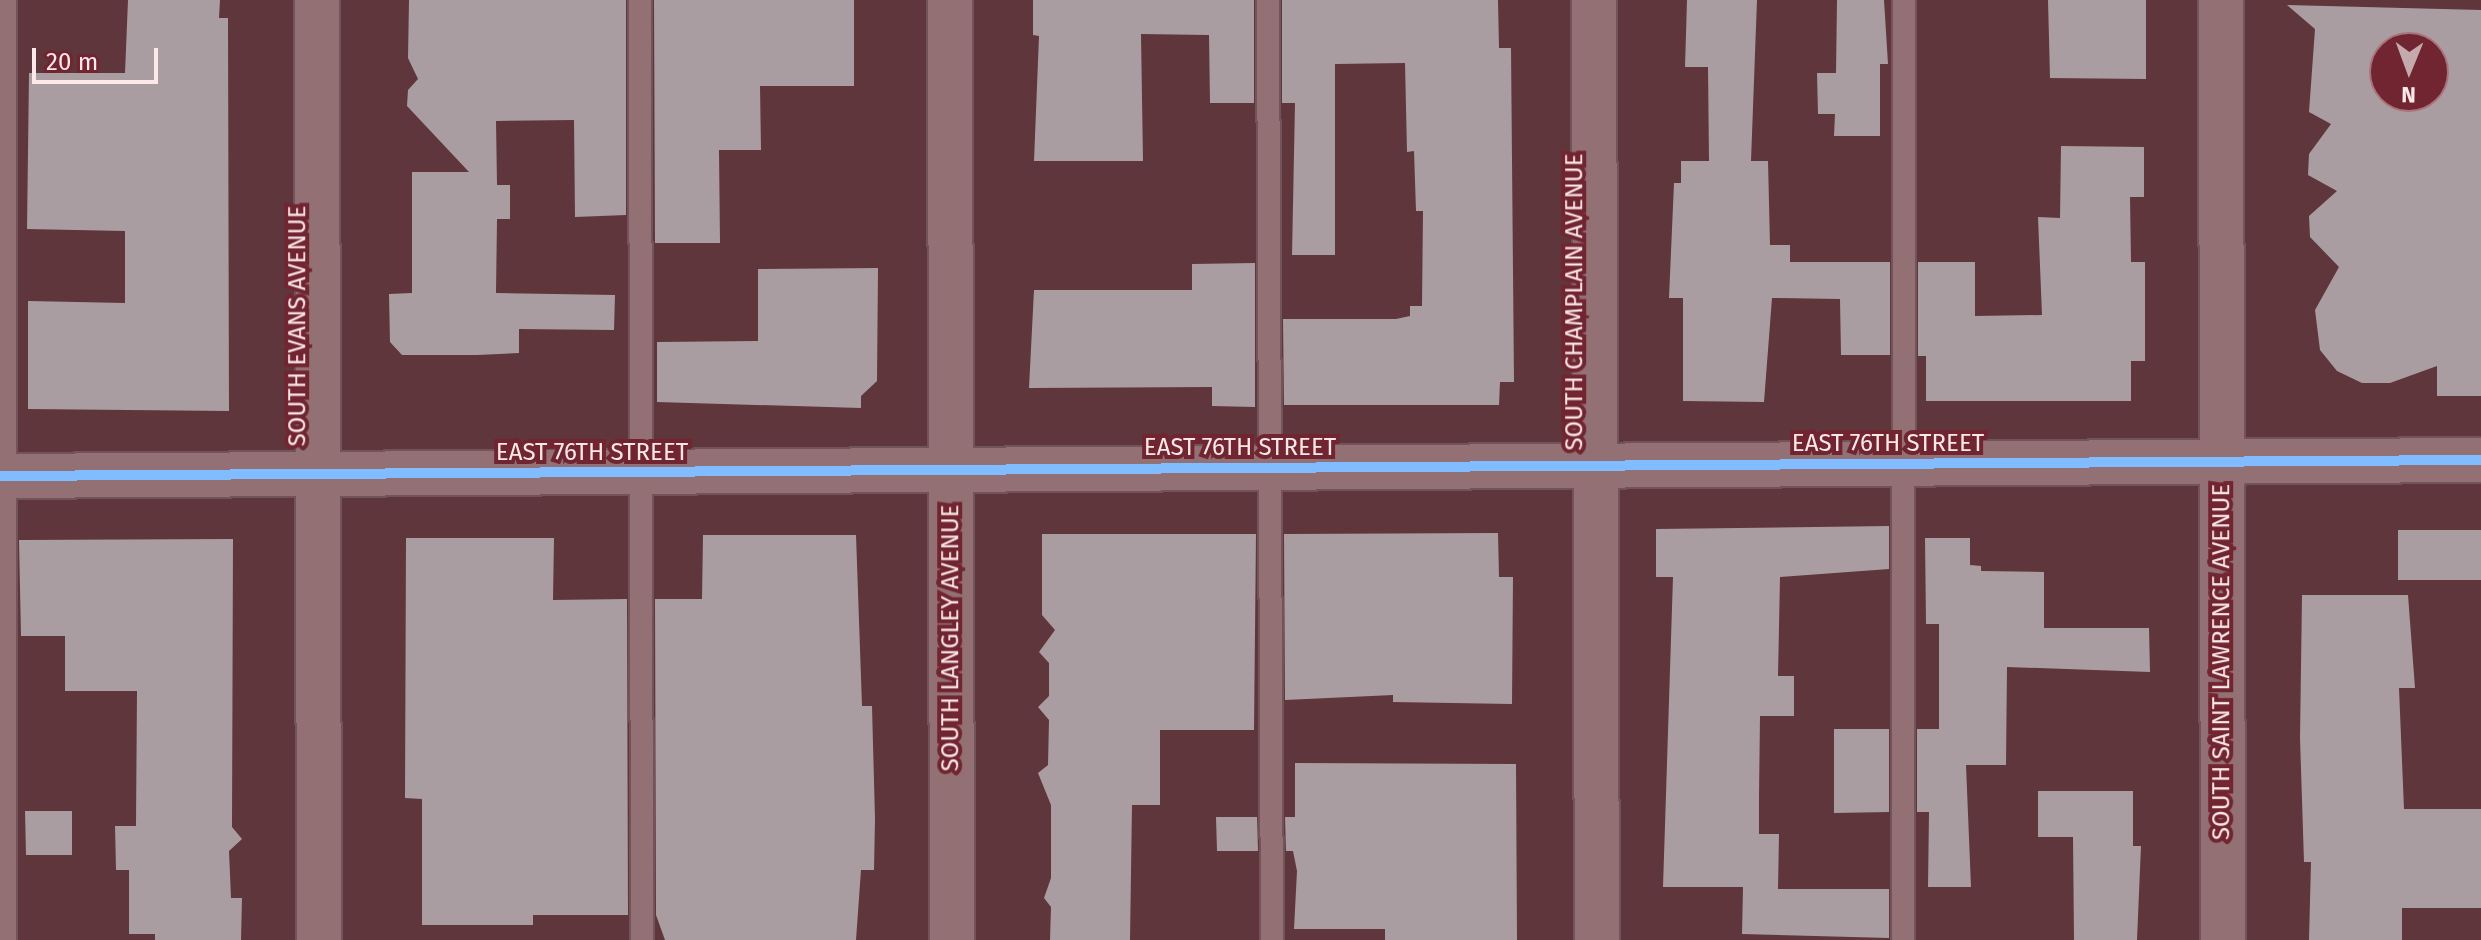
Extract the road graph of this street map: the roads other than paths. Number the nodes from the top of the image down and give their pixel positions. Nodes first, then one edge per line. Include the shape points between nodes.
1 (5, 0) edge
2 (317, 0) edge
3 (640, 0) edge
4 (950, 0) edge
5 (1268, 0) edge
6 (1594, 0) edge
7 (1904, 0) edge
8 (2221, 0) edge
9 (2481, 460) edge
10 (2222, 462) junction
11 (1904, 464) junction
12 (1596, 466) junction
13 (1269, 468) junction
14 (951, 470) junction
15 (641, 472) junction
16 (318, 474) junction
17 (2, 476) edge
18 (5, 940) edge
19 (319, 940) edge
20 (642, 940) edge
21 (952, 940) edge
22 (1272, 940) edge
23 (1597, 940) edge
24 (1903, 940) edge
25 (2223, 940) edge

1 - 17 lane
2 - 16 street, SOUTH EVANS AVENUE
3 - 15 lane
4 - 14 street, SOUTH LANGLEY AVENUE
5 - 13 lane
6 - 12 street, SOUTH CHAMPLAIN AVENUE
7 - 11 lane
8 - 10 street, SOUTH SAINT LAWRENCE AVENUE
9 - 10 street, EAST 76TH STREET
10 - 11 street, EAST 76TH STREET
10 - 25 street, SOUTH SAINT LAWRENCE AVENUE
11 - 12 street, EAST 76TH STREET
11 - 24 lane
12 - 13 street, EAST 76TH STREET
12 - 23 street, SOUTH CHAMPLAIN AVENUE
13 - 14 street, EAST 76TH STREET
13 - 22 lane
14 - 15 street, EAST 76TH STREET
14 - 21 street, SOUTH LANGLEY AVENUE
15 - 16 street, EAST 76TH STREET
15 - 20 lane
16 - 17 street, EAST 76TH STREET
16 - 19 street, SOUTH EVANS AVENUE
17 - 18 lane

